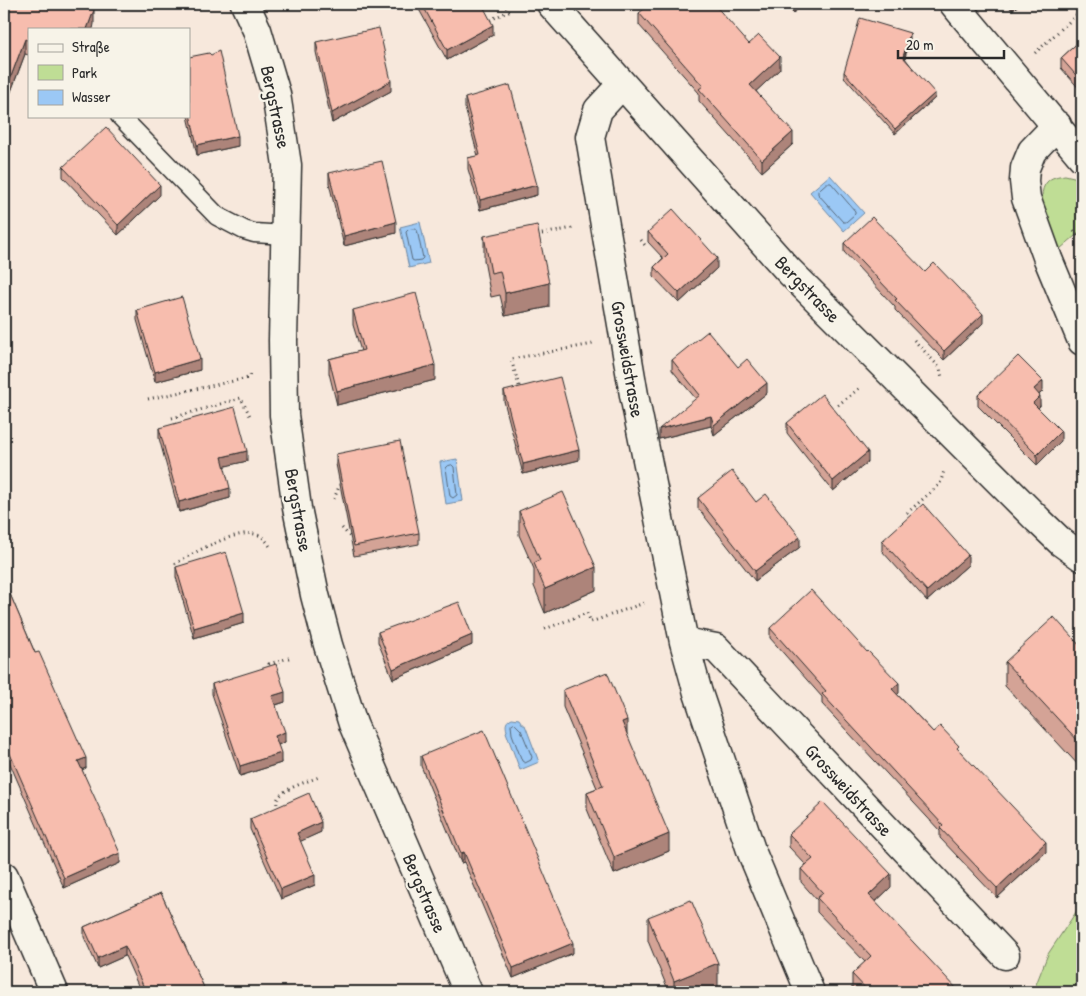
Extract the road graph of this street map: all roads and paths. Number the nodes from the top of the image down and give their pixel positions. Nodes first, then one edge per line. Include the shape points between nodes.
1 (245, 4) edge
2 (504, 4) edge
3 (551, 4) edge
4 (954, 4) edge
5 (1082, 10) edge
6 (490, 20) edge
7 (1034, 54) dead end
8 (622, 84) junction
9 (122, 118) edge
10 (1057, 125) junction
11 (1082, 157) edge
12 (582, 226) dead end
13 (285, 235) junction
14 (532, 236) edge
15 (1082, 341) edge
16 (597, 343) dead end
17 (252, 372) dead end
18 (520, 386) edge
19 (148, 399) dead end
20 (172, 418) dead end
21 (253, 422) dead end
22 (953, 469) dead end
23 (340, 484) edge
24 (334, 498) dead end
25 (907, 513) dead end
26 (342, 528) dead end
27 (351, 538) edge
28 (274, 554) dead end
29 (1082, 557) edge
30 (175, 564) dead end
31 (652, 600) dead end
32 (545, 629) edge
33 (684, 642) junction
34 (292, 657) dead end
35 (262, 672) edge
36 (320, 777) dead end
37 (277, 808) edge
38 (4, 876) edge
39 (1005, 955) dead end
40 (54, 992) edge
41 (468, 992) edge
42 (810, 992) edge

1 - 13 street, Bergstrasse via 257,30 278,103 287,165
2 - 6 path via 509,12
3 - 8 street, Bergstrasse
4 - 10 street
5 - 7 path
8 - 29 street, Bergstrasse via 788,270 1060,542
8 - 33 street, Grossweidstrasse via 598,110 590,137 634,395
9 - 13 lane via 217,216 244,230
10 - 11 street
10 - 15 street via 1032,151 1024,181 1026,198 1048,259
12 - 14 path
13 - 41 street, Bergstrasse via 284,414 297,508 315,595 353,724
16 - 18 path via 512,359
17 - 19 path via 248,378
20 - 21 path via 241,398
22 - 25 path via 944,470 940,484
23 - 24 path
26 - 27 path
28 - 30 path via 267,542 251,533 237,535 195,552
31 - 32 path via 590,622 587,614
33 - 39 street, Grossweidstrasse via 716,648
33 - 42 street, Grossweidstrasse via 752,853
34 - 35 path via 269,664 271,669
36 - 37 path via 279,796
38 - 40 street

